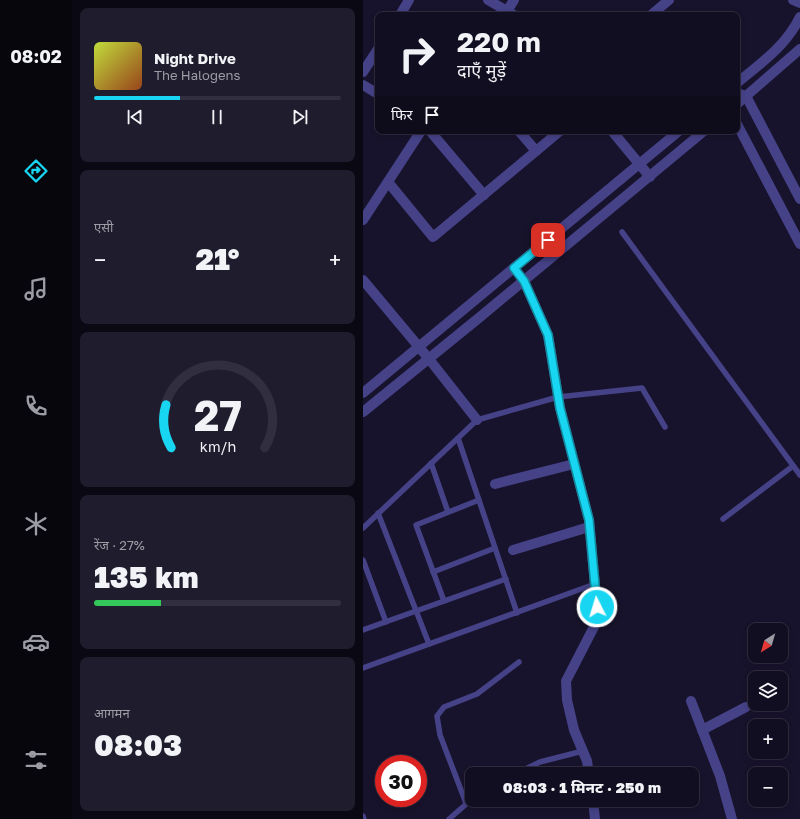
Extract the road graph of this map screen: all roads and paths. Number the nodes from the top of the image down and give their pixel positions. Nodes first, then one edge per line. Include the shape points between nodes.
1 (409, 0) edge
2 (487, 0) edge
3 (514, 0) edge
4 (669, 0) edge
5 (793, 0) edge
6 (800, 3) edge
7 (402, 12) edge
8 (508, 12) edge
9 (510, 12) edge
10 (655, 12) edge
11 (800, 18) edge
12 (800, 49) edge
13 (375, 54) edge
14 (363, 72) edge
15 (740, 81) edge
16 (363, 85) edge
17 (375, 92) edge
18 (742, 94) edge
19 (740, 130) edge
20 (419, 134) edge
21 (433, 134) edge
22 (522, 134) edge
23 (556, 134) edge
24 (614, 134) edge
25 (675, 134) edge
26 (700, 134) edge
27 (536, 151) junction
28 (639, 164) junction
29 (650, 176) junction
30 (388, 182) junction
31 (484, 194) junction
32 (800, 199) edge
33 (363, 220) edge
34 (622, 232) dead end
35 (800, 244) edge
36 (514, 268) junction
37 (363, 280) edge
38 (524, 281) junction
39 (419, 347) junction
40 (429, 359) junction
41 (363, 393) edge
42 (558, 397) junction
43 (363, 412) edge
44 (477, 420) junction
45 (665, 427) dead end
46 (458, 438) junction
47 (431, 464) junction
48 (574, 464) junction
49 (793, 466) junction
50 (800, 475) edge
51 (495, 484) dead end
52 (479, 500) junction
53 (448, 512) junction
54 (378, 513) junction
55 (723, 519) dead end
56 (589, 527) junction
57 (363, 528) edge
58 (495, 548) junction
59 (513, 550) dead end
60 (363, 560) edge
61 (433, 572) junction
62 (506, 579) junction
63 (595, 584) junction
64 (444, 601) junction
65 (415, 611) junction
66 (517, 613) junction
67 (386, 622) junction
68 (363, 630) edge
69 (429, 644) junction
70 (519, 662) dead end
71 (363, 668) edge
72 (691, 701) dead end
73 (746, 707) dead end
74 (702, 730) junction
75 (583, 751) junction
76 (530, 767) edge
77 (588, 767) edge
78 (465, 800) edge
79 (465, 804) edge
80 (594, 807) edge
81 (363, 816) edge
82 (364, 819) edge
83 (449, 819) edge
84 (595, 819) edge
85 (732, 819) edge

1 - 7 street
2 - 8 street
3 - 9 street
4 - 10 street
5 - 6 street
11 - 15 street via 794,30 776,51
12 - 18 street
13 - 14 street
16 - 17 street
18 - 32 street
19 - 35 street
20 - 30 street
21 - 31 street
22 - 27 street
23 - 27 street
24 - 28 street
25 - 28 street
26 - 29 street
27 - 31 street
28 - 29 street
28 - 36 street
29 - 38 street
30 - 31 street via 433,237
30 - 33 street
34 - 49 lane
36 - 38 street
36 - 39 street
37 - 39 street
38 - 40 street
38 - 42 street via 548,335
39 - 40 street
39 - 41 street
40 - 43 street
40 - 44 street
42 - 44 lane
42 - 45 lane via 642,388
42 - 48 street
44 - 46 lane
46 - 47 lane
46 - 52 lane
47 - 53 lane
47 - 54 lane
48 - 51 street
48 - 56 street
49 - 50 lane
49 - 55 lane
52 - 53 lane
52 - 58 lane
53 - 61 lane via 416,525
54 - 57 lane
54 - 65 lane
56 - 59 street
56 - 63 street
58 - 61 lane
58 - 62 lane
60 - 67 lane
61 - 64 lane
62 - 64 lane
62 - 66 lane
63 - 66 lane
63 - 75 street via 598,619 566,681 567,700 574,730
64 - 65 lane
65 - 67 lane
65 - 69 lane
66 - 69 lane
67 - 68 lane
69 - 71 lane
70 - 78 lane via 477,694 444,707 437,716 440,735
72 - 74 street
73 - 74 street
74 - 85 street via 720,776
75 - 76 lane
75 - 77 street
79 - 83 lane
80 - 84 street
81 - 82 lane

